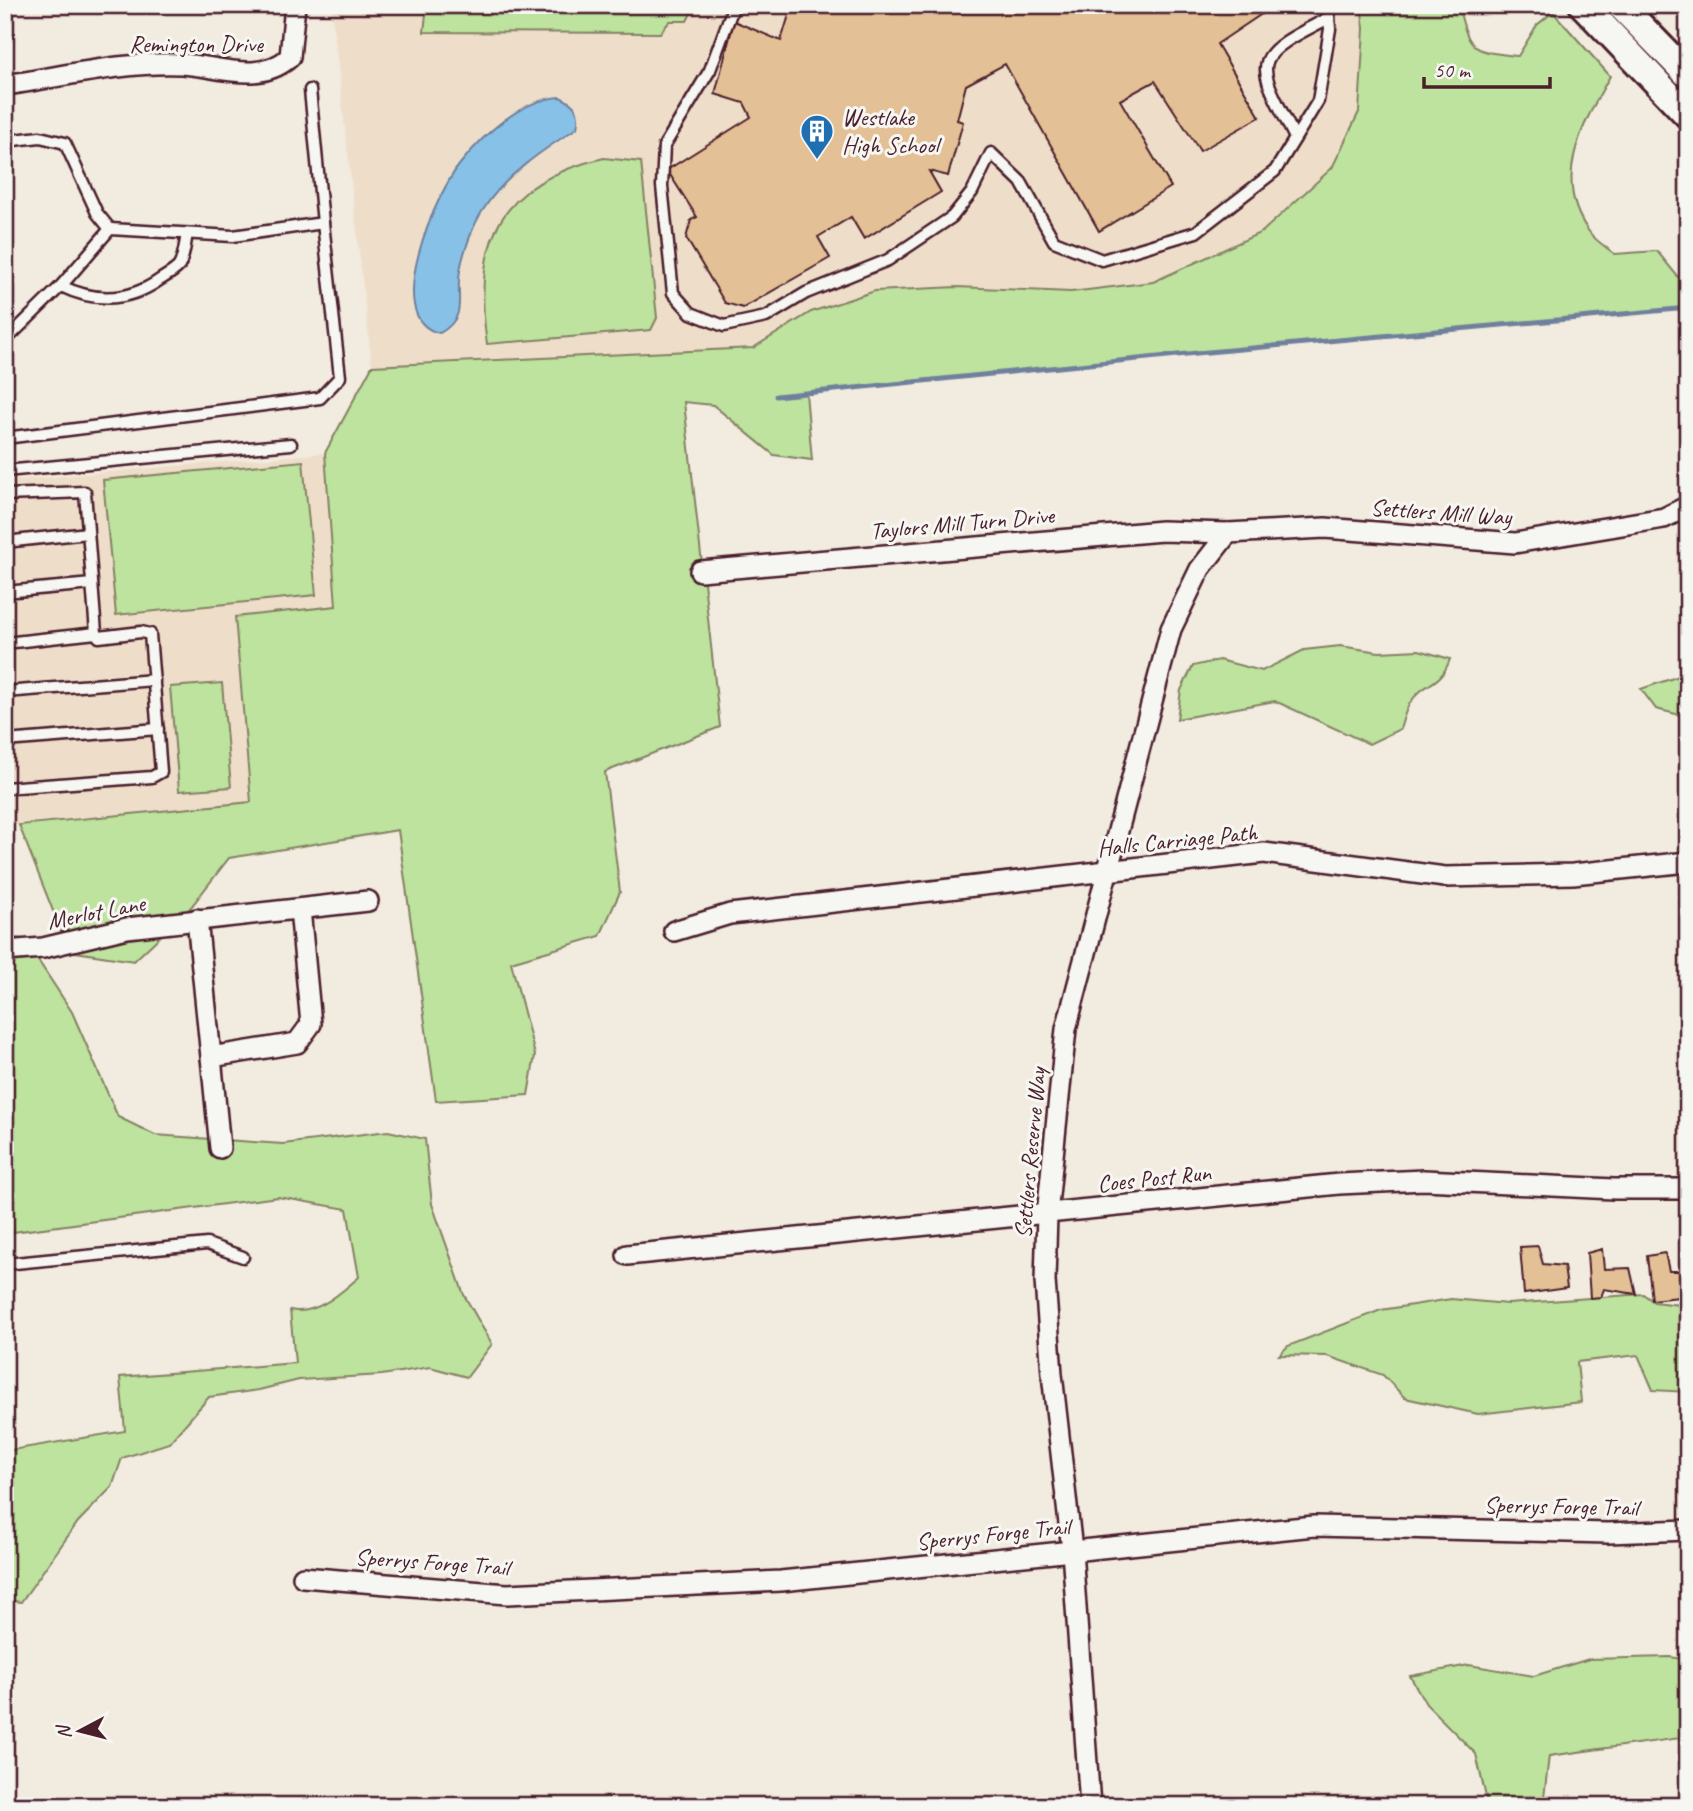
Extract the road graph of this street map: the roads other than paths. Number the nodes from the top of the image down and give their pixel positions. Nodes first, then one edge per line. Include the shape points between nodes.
1 (295, 5) edge
2 (734, 5) edge
3 (1328, 5) edge
4 (1583, 5) edge
5 (1620, 5) edge
6 (1329, 18) junction
7 (1684, 63) edge
8 (1656, 84) junction
9 (5, 85) edge
10 (310, 90) dead end
11 (1688, 115) edge
12 (1295, 138) junction
13 (5, 141) edge
14 (323, 223) junction
15 (110, 229) junction
16 (187, 234) junction
17 (61, 286) junction
18 (5, 341) edge
19 (5, 438) edge
20 (292, 444) dead end
21 (5, 471) edge
22 (5, 495) edge
23 (1688, 506) edge
24 (1228, 533) junction
25 (88, 534) junction
26 (5, 542) edge
27 (700, 571) dead end
28 (92, 584) junction
29 (5, 592) edge
30 (96, 633) junction
31 (5, 643) edge
32 (154, 680) junction
33 (5, 692) edge
34 (158, 729) junction
35 (5, 741) edge
36 (5, 788) edge
37 (1688, 862) edge
38 (1107, 872) junction
39 (368, 901) dead end
40 (300, 909) junction
41 (197, 919) junction
42 (674, 931) dead end
43 (5, 951) edge
44 (211, 1057) junction
45 (220, 1148) dead end
46 (1688, 1189) edge
47 (1047, 1215) junction
48 (626, 1255) dead end
49 (243, 1256) dead end
50 (5, 1264) edge
51 (1688, 1530) edge
52 (1072, 1550) junction
53 (303, 1577) dead end
54 (1090, 1806) edge

1 - 9 street, Remington Drive via 289,57 277,68 233,71 180,64
2 - 12 lane via 710,70 664,145 662,186 673,293 691,313 724,326 766,317 806,293 888,260 938,228 972,192 991,153 1021,182 1054,241 1102,260 1196,232 1275,171
3 - 6 lane
4 - 8 main road
5 - 7 main road
6 - 12 lane via 1318,102
6 - 12 lane via 1284,42 1265,63 1264,75
7 - 8 street
8 - 11 main road
10 - 14 lane
13 - 15 lane via 40,137 65,143 97,212
14 - 16 lane via 233,236
14 - 19 lane via 340,377 320,398
15 - 16 lane
15 - 17 lane
16 - 17 lane via 178,267 128,297 102,299
17 - 18 lane
20 - 21 lane
22 - 25 lane via 85,492
23 - 24 street, Settlers Mill Way via 1664,518 1515,543 1325,528
24 - 27 street, Taylors Mill Turn Drive via 1162,530
24 - 38 street, Settlers Reserve Way via 1200,569 1171,629
25 - 26 lane
25 - 28 lane
28 - 29 lane
28 - 30 lane
30 - 31 lane
30 - 32 lane via 99,637 150,634
32 - 33 lane
32 - 34 lane
34 - 35 lane
34 - 36 lane via 158,775
37 - 38 street, Halls Carriage Path via 1573,874 1445,877 1264,853
38 - 42 street, Halls Carriage Path via 730,914
38 - 47 street, Settlers Reserve Way via 1066,1029
39 - 40 street, Merlot Lane
40 - 41 street, Merlot Lane
40 - 44 street via 312,1024 296,1043
41 - 43 street, Merlot Lane
41 - 44 street
44 - 45 street
46 - 47 street, Coes Post Run via 1424,1180 1339,1184
47 - 48 street, Coes Post Run
47 - 52 street, Settlers Reserve Way via 1045,1281
49 - 50 lane via 207,1244
51 - 52 street, Sperrys Forge Trail via 1608,1533 1314,1526
52 - 53 street, Sperrys Forge Trail via 780,1581 507,1594
52 - 54 street, Settlers Reserve Way

